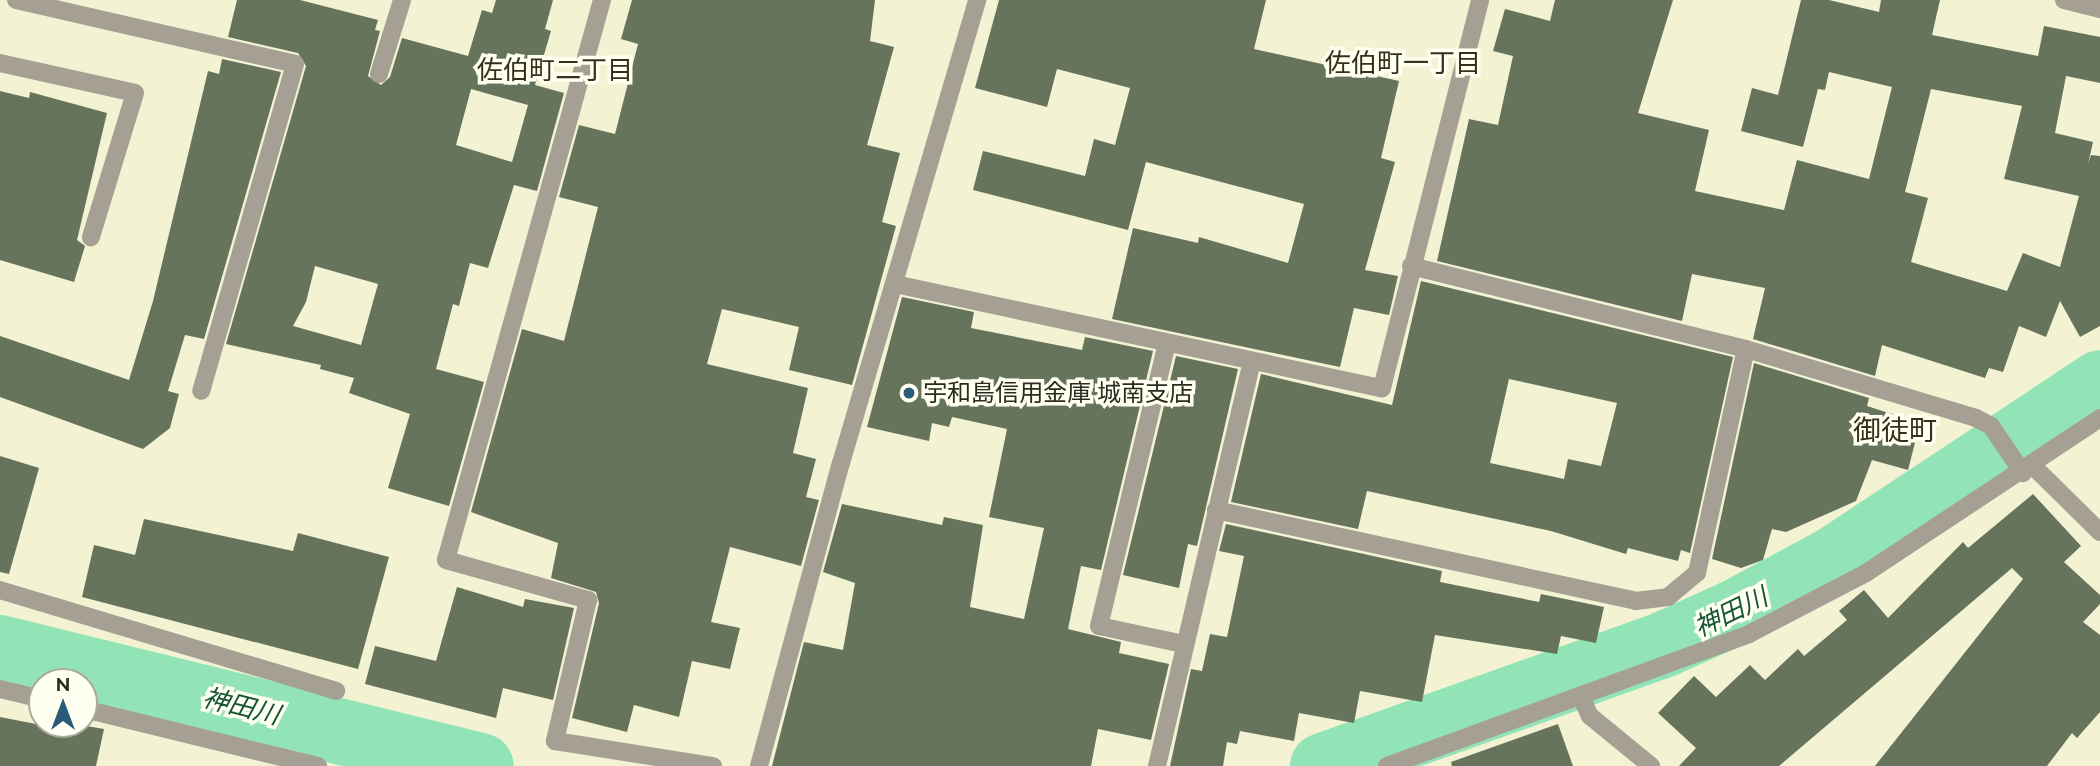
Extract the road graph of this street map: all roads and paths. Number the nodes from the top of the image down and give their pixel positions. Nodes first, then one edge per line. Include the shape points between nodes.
1 (16, 0) edge
2 (402, 0) edge
3 (602, 0) edge
4 (977, 0) edge
5 (1480, 0) edge
6 (2064, 0) edge
7 (2100, 9) edge
8 (0, 62) edge
9 (379, 74) dead end
10 (91, 237) dead end
11 (1411, 266) junction
12 (895, 285) junction
13 (1167, 343) junction
14 (1746, 349) junction
15 (1252, 361) junction
16 (201, 391) dead end
17 (2100, 418) edge
18 (2024, 468) junction
19 (1216, 510) junction
20 (2100, 532) edge
21 (0, 590) edge
22 (1184, 644) junction
23 (0, 688) edge
24 (336, 691) dead end
25 (28, 695) edge
26 (1580, 697) junction
27 (98, 712) edge
28 (318, 766) edge
29 (713, 766) edge
30 (759, 766) edge
31 (1157, 766) edge
32 (1387, 766) edge
33 (1651, 766) edge

1 - 16 street via 295,64
2 - 9 street
3 - 29 street via 446,560 588,600 555,741
4 - 12 street
5 - 11 street
6 - 7 street
8 - 10 street via 135,93
11 - 14 street
11 - 15 street via 1382,388
12 - 13 street
12 - 30 street via 841,463
13 - 15 street
13 - 22 street via 1099,625
14 - 18 street via 1976,418 1991,426
14 - 19 street via 1697,573 1668,597 1636,601
15 - 19 street
17 - 18 street
18 - 20 street
18 - 26 street via 1866,573 1749,634
19 - 22 street
21 - 24 street
22 - 31 street
23 - 25 street
26 - 32 street
26 - 33 street via 1590,716
27 - 28 street

